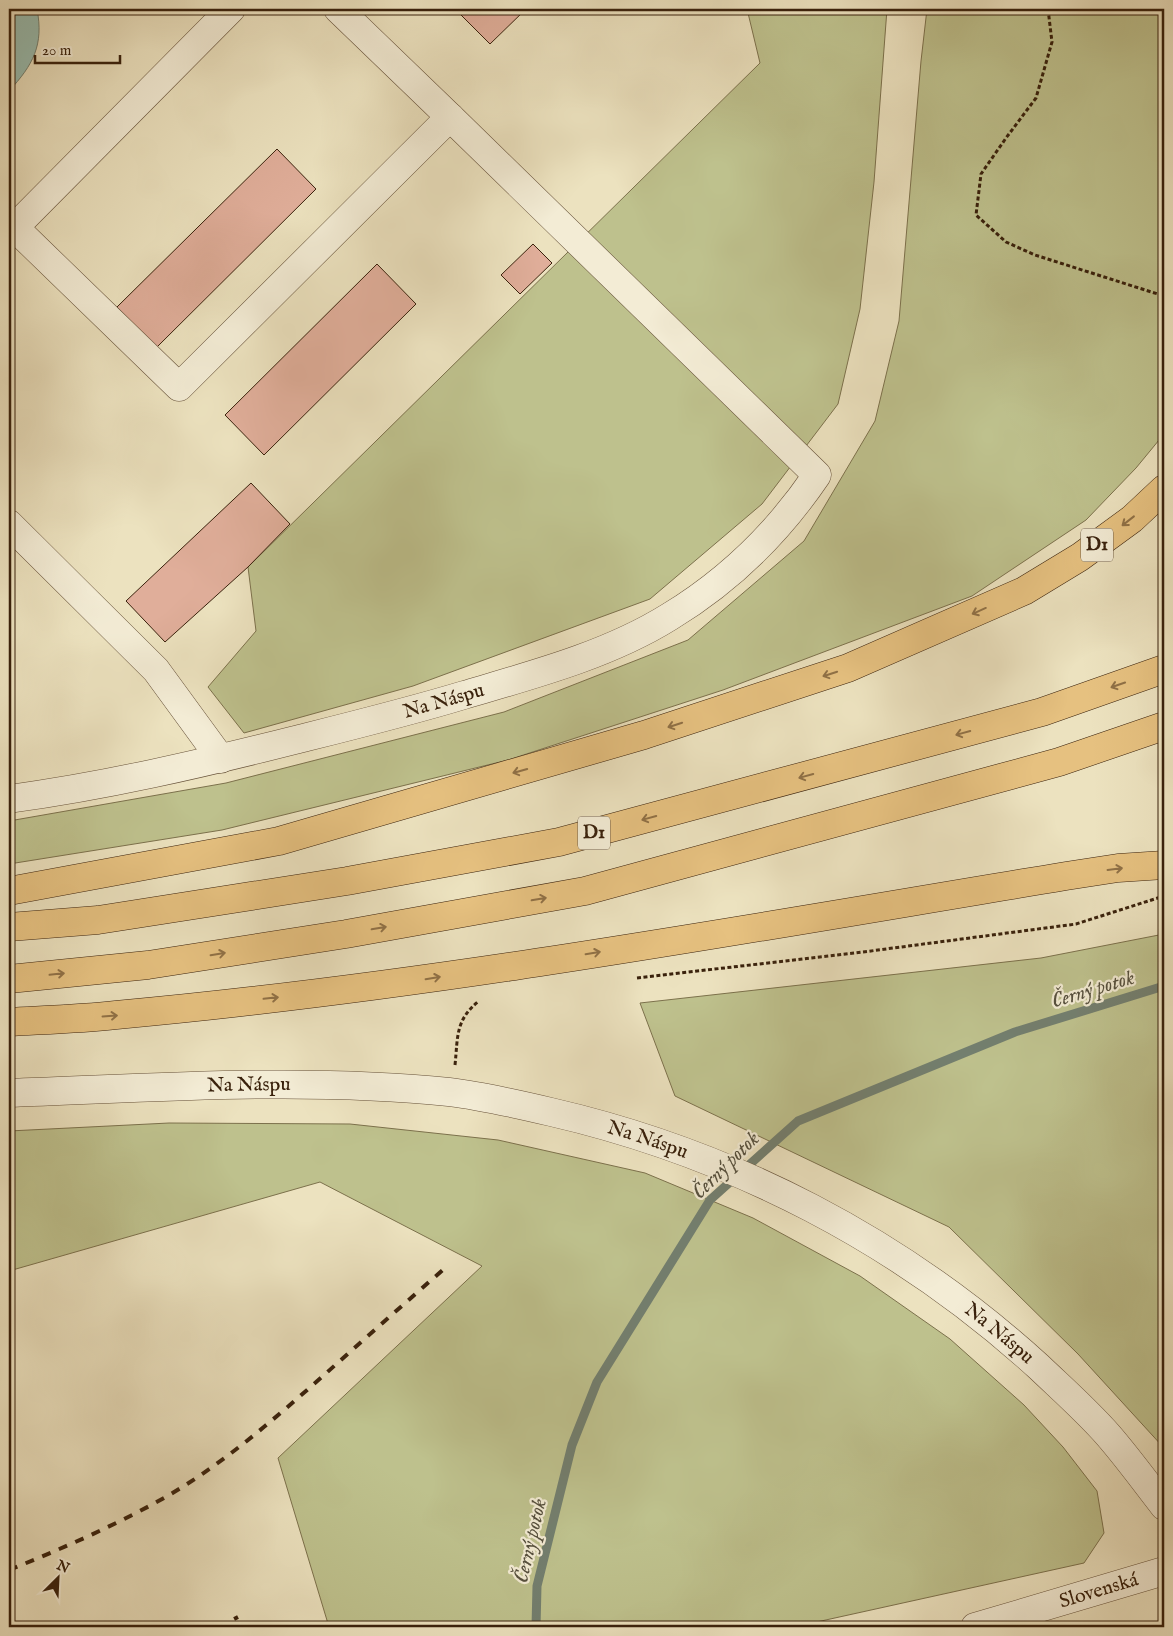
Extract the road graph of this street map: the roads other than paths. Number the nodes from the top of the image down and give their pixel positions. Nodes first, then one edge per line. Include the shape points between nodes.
1 (231, 9) edge
2 (338, 9) edge
3 (450, 116) junction
4 (11, 230) edge
5 (1164, 489) edge
6 (9, 524) edge
7 (1164, 669) edge
8 (1164, 726) edge
9 (221, 759) junction
10 (9, 799) edge
11 (1164, 865) edge
12 (9, 891) edge
13 (9, 927) edge
14 (9, 979) edge
15 (9, 1022) edge
16 (9, 1093) edge
17 (1164, 1506) edge
18 (1164, 1571) edge
19 (975, 1627) edge

1 - 4 street
2 - 3 street
3 - 4 street via 179,387
3 - 9 street, Na Náspu via 816,475 798,503 751,556 697,599 641,633 613,646 494,686
5 -> 12 highway, D1 via 1132,519 1080,557 1024,591 848,668 634,738 279,841
6 - 9 street via 156,670
7 -> 13 highway, D1 via 1042,712 559,842 318,886 98,920
14 -> 8 highway via 157,964 585,891 1059,762
9 - 10 street, Na Náspu
15 -> 11 highway via 114,1016 381,986 1066,876
16 - 17 street, Na Náspu via 329,1085 397,1088 483,1097 569,1116 672,1146 740,1173 824,1214 934,1282 1022,1352 1066,1392 1109,1436
18 - 19 street, Slovenská

